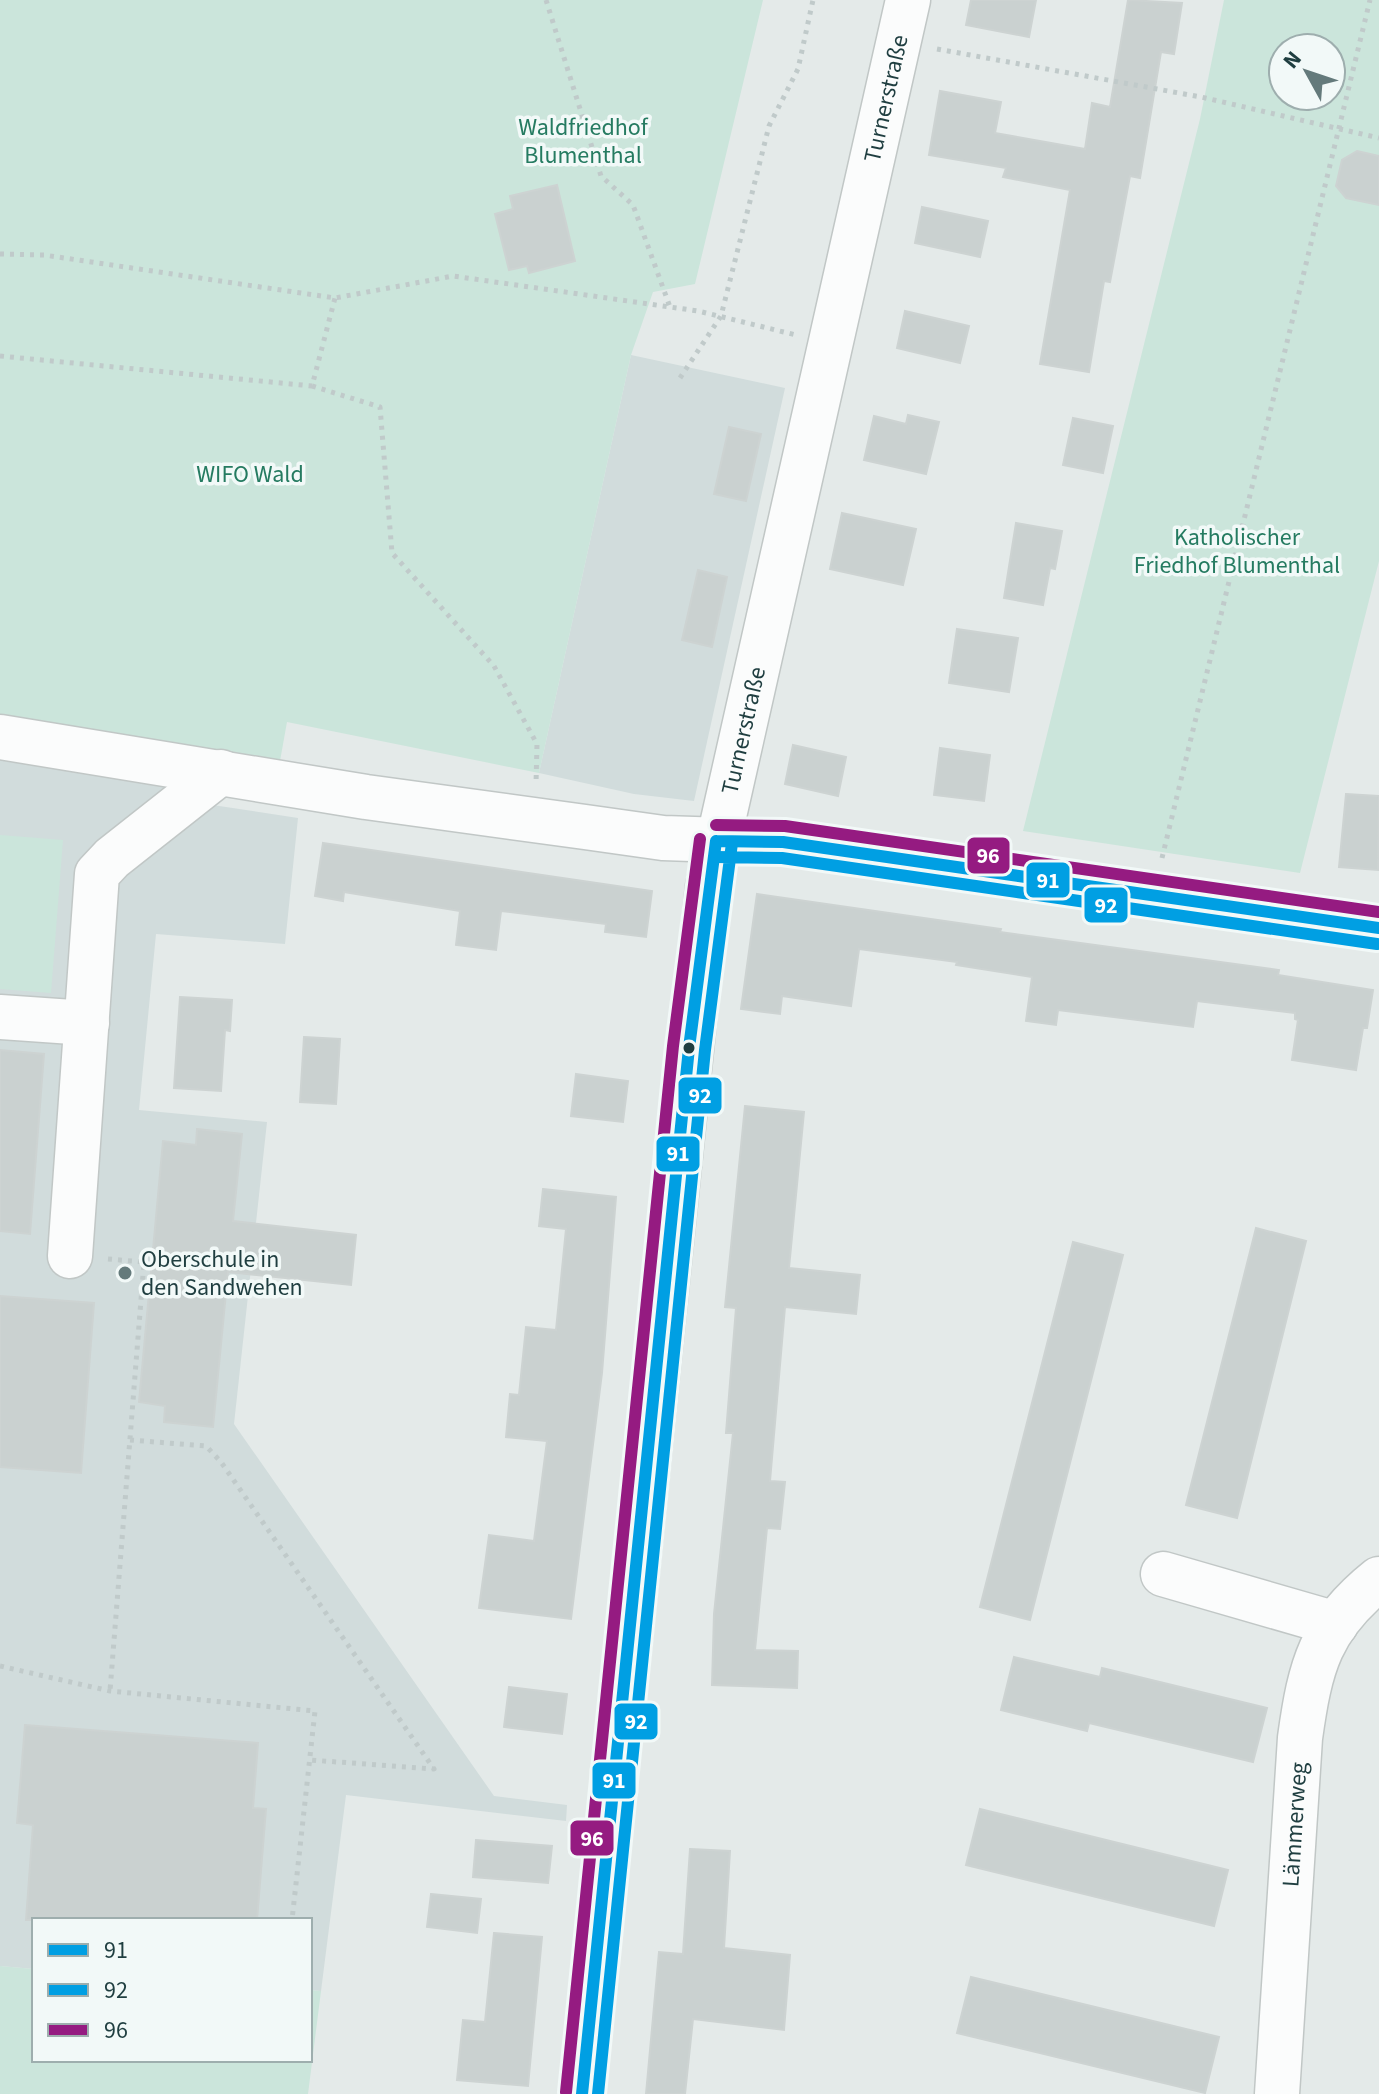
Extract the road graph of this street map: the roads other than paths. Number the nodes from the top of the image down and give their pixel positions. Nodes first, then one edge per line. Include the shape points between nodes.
1 (908, 0) edge
2 (0, 737) edge
3 (221, 772) junction
4 (716, 841) junction
5 (1379, 928) edge
6 (0, 1017) edge
7 (87, 1023) junction
8 (70, 1256) road end
9 (1163, 1574) dead end
10 (1379, 1579) edge
11 (1336, 1624) junction
12 (582, 2094) edge
13 (1277, 2094) edge

1 - 4 street, Turnerstraße
2 - 3 street
3 - 4 street via 535,821
3 - 7 street via 97,874
4 - 5 street via 783,842
4 - 12 street, Turnerstraße via 689,1048
6 - 7 street
7 - 8 street
9 - 11 street
10 - 11 street, Lämmerweg via 1348,1604
11 - 13 street, Lämmerweg via 1307,1687 1300,1738

